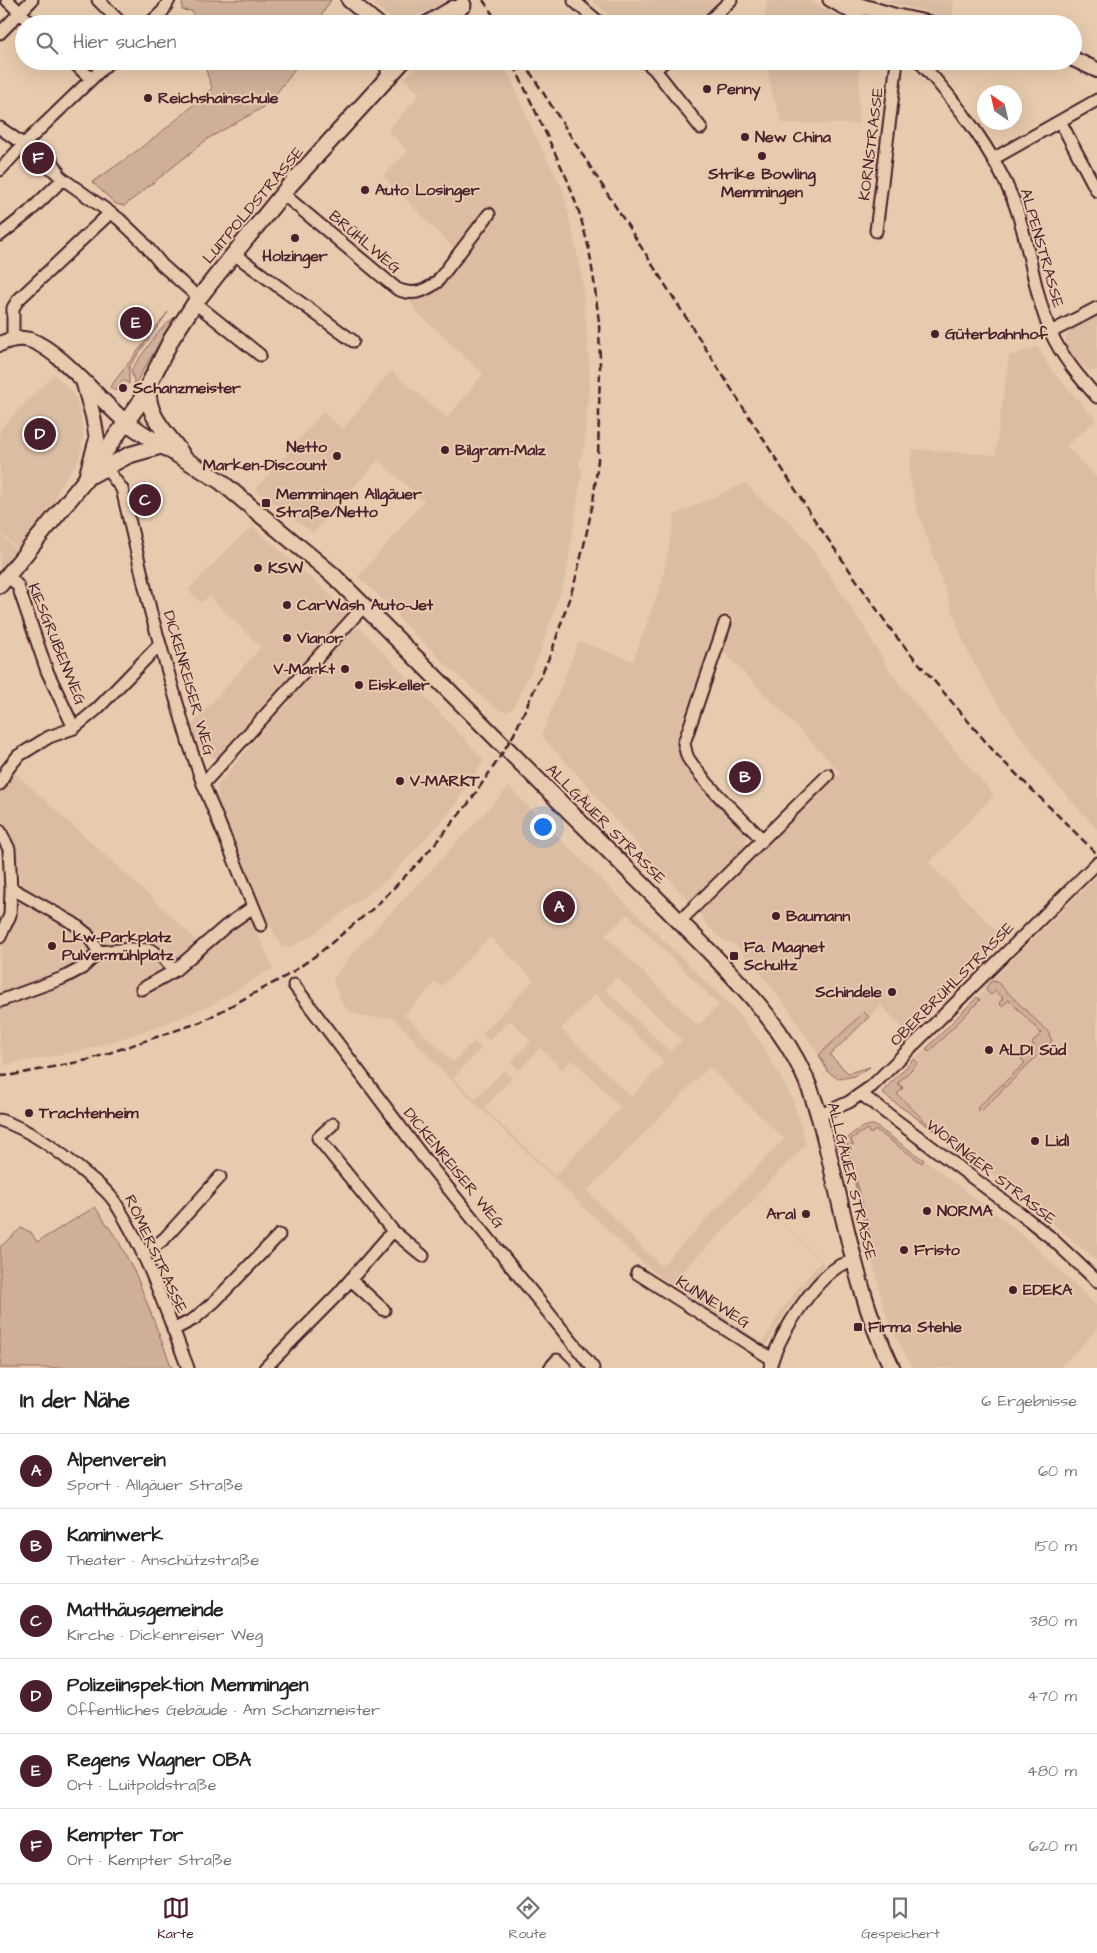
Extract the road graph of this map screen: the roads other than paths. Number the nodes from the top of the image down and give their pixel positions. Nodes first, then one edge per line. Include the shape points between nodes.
1 (6, 0) edge
2 (32, 0) edge
3 (98, 0) edge
4 (169, 0) edge
5 (350, 0) edge
6 (731, 0) edge
7 (829, 0) edge
8 (842, 0) edge
9 (574, 1) edge
10 (860, 3) edge
11 (463, 5) joint
12 (20, 12) junction
13 (17, 15) edge
14 (23, 15) edge
15 (113, 15) edge
16 (159, 15) edge
17 (368, 15) edge
18 (441, 15) edge
19 (451, 15) edge
20 (590, 15) edge
21 (715, 15) edge
22 (855, 15) edge
23 (885, 15) edge
24 (15, 17) edge
25 (0, 33) edge
26 (1082, 63) edge
27 (81, 70) edge
28 (100, 70) edge
29 (386, 70) edge
30 (395, 70) edge
31 (655, 70) edge
32 (896, 70) edge
33 (927, 70) edge
34 (1097, 70) edge
35 (90, 79) junction
36 (381, 86) junction
37 (1097, 100) edge
38 (1060, 121) junction
39 (0, 128) edge
40 (701, 128) dead end
41 (38, 152) junction
42 (993, 159) junction
43 (0, 170) edge
44 (62, 178) junction
45 (1097, 191) edge
46 (283, 194) junction
47 (110, 213) junction
48 (489, 214) dead end
49 (876, 231) dead end
50 (0, 235) edge
51 (234, 254) junction
52 (197, 301) junction
53 (1097, 308) edge
54 (1051, 332) junction
55 (6, 341) edge
56 (353, 341) dead end
57 (260, 355) dead end
58 (84, 383) junction
59 (148, 385) junction
60 (1097, 397) edge
61 (126, 422) junction
62 (161, 446) junction
63 (186, 460) junction
64 (105, 467) junction
65 (86, 478) junction
66 (4, 580) edge
67 (364, 606) junction
68 (724, 623) dead end
69 (160, 644) junction
70 (74, 728) junction
71 (828, 775) dead end
72 (0, 784) edge
73 (203, 784) junction
74 (0, 831) edge
75 (762, 839) junction
76 (1097, 862) edge
77 (11, 888) junction
78 (252, 907) junction
79 (679, 922) junction
80 (261, 925) dead end
81 (0, 937) edge
82 (99, 952) junction
83 (174, 971) junction
84 (294, 985) dead end
85 (142, 989) dead end
86 (2, 1001) edge
87 (862, 1094) junction
88 (820, 1115) junction
89 (0, 1120) edge
90 (333, 1124) dead end
91 (220, 1177) dead end
92 (393, 1231) junction
93 (279, 1235) dead end
94 (142, 1256) junction
95 (423, 1256) dead end
96 (854, 1261) junction
97 (637, 1272) dead end
98 (351, 1280) junction
99 (1097, 1281) edge
100 (384, 1310) dead end
101 (173, 1330) junction
102 (771, 1364) edge
103 (188, 1368) edge
104 (265, 1368) edge
105 (550, 1368) edge
106 (565, 1368) edge
107 (593, 1368) edge
108 (892, 1368) edge

1 - 12 street
2 - 12 street
3 - 15 street
4 - 16 street
5 - 17 street
6 - 21 street
7 - 22 street
8 - 10 street
9 - 20 street
10 - 23 street
11 - 18 street
11 - 19 main road
12 - 13 street
12 - 14 street
24 - 25 street
26 - 34 street
27 - 35 street
28 - 35 street
29 - 36 main road
30 - 36 main road, LUITPOLDSTRASSE
31 - 40 street
32 - 49 street, KORNSTRASSE
33 - 42 street, ALPENSTRASSE via 961,110
35 - 41 street
36 - 46 main road, LUITPOLDSTRASSE
37 - 38 street
38 - 42 street
38 - 45 street
39 - 41 street
41 - 43 street
41 - 44 street
42 - 54 street, ALPENSTRASSE via 1021,221 1040,303
44 - 47 street
44 - 50 street via 29,212
46 - 48 street, BRÜHLWEG via 404,292 415,293 438,282
46 - 51 main road, LUITPOLDSTRASSE
47 - 52 street via 142,241
47 - 55 street via 18,300 13,308
51 - 52 main road, LUITPOLDSTRASSE
51 - 56 street
52 - 57 street
52 - 59 main road, LUITPOLDSTRASSE
53 - 54 street
54 - 60 street, ALPENSTRASSE via 1069,364
55 - 58 street via 29,340 42,345
58 - 61 street
58 - 65 street via 96,439
59 - 61 main road, LUITPOLDSTRASSE
59 - 63 main road via 148,399 156,421
61 - 62 main road, ALLGÄUER STRASSE
61 - 65 main road, LUITPOLDSTRASSE
62 - 63 main road, ALLGÄUER STRASSE
62 - 64 main road via 129,455
63 - 67 main road, ALLGÄUER STRASSE via 249,504
64 - 65 main road
64 - 69 street, DICKENREISER WEG via 122,489
65 - 66 main road, LUITPOLDSTRASSE
66 - 70 street, KIESGRUBENWEG via 18,586 47,671
67 - 73 street
67 - 79 main road, ALLGÄUER STRASSE
68 - 75 street via 684,743 687,757 698,771
69 - 70 street
69 - 73 street, DICKENREISER WEG
70 - 72 street via 49,737 18,756
71 - 75 street
73 - 78 street, DICKENREISER WEG
74 - 77 street via 8,849
75 - 79 street
76 - 87 street, OBERBRÜHLSTRASSE
77 - 81 street via 10,915
77 - 82 street via 73,923 87,934
78 - 80 street, DICKENREISER WEG
78 - 83 street
79 - 88 main road, ALLGÄUER STRASSE via 765,1012 804,1075
82 - 83 street via 151,950
82 - 86 street via 82,968 64,978
83 - 85 street
84 - 107 street, DICKENREISER WEG via 423,1158
87 - 88 street, OBERBRÜHLSTRASSE
87 - 99 street, WORINGER STRASSE via 1022,1214
88 - 96 main road, ALLGÄUER STRASSE
89 - 94 street, RÖMERSTRASSE via 56,1150 110,1195
90 - 92 street via 318,1138
91 - 94 street via 165,1238
92 - 95 street
92 - 98 street
93 - 101 street via 194,1320
94 - 101 street, RÖMERSTRASSE
96 - 102 street via 840,1266 814,1289 792,1322
96 - 108 main road, ALLGÄUER STRASSE via 872,1324
97 - 102 street, KUNNEWEG
98 - 100 street
98 - 104 street
101 - 103 street, RÖMERSTRASSE
105 - 106 street via 557,1360

